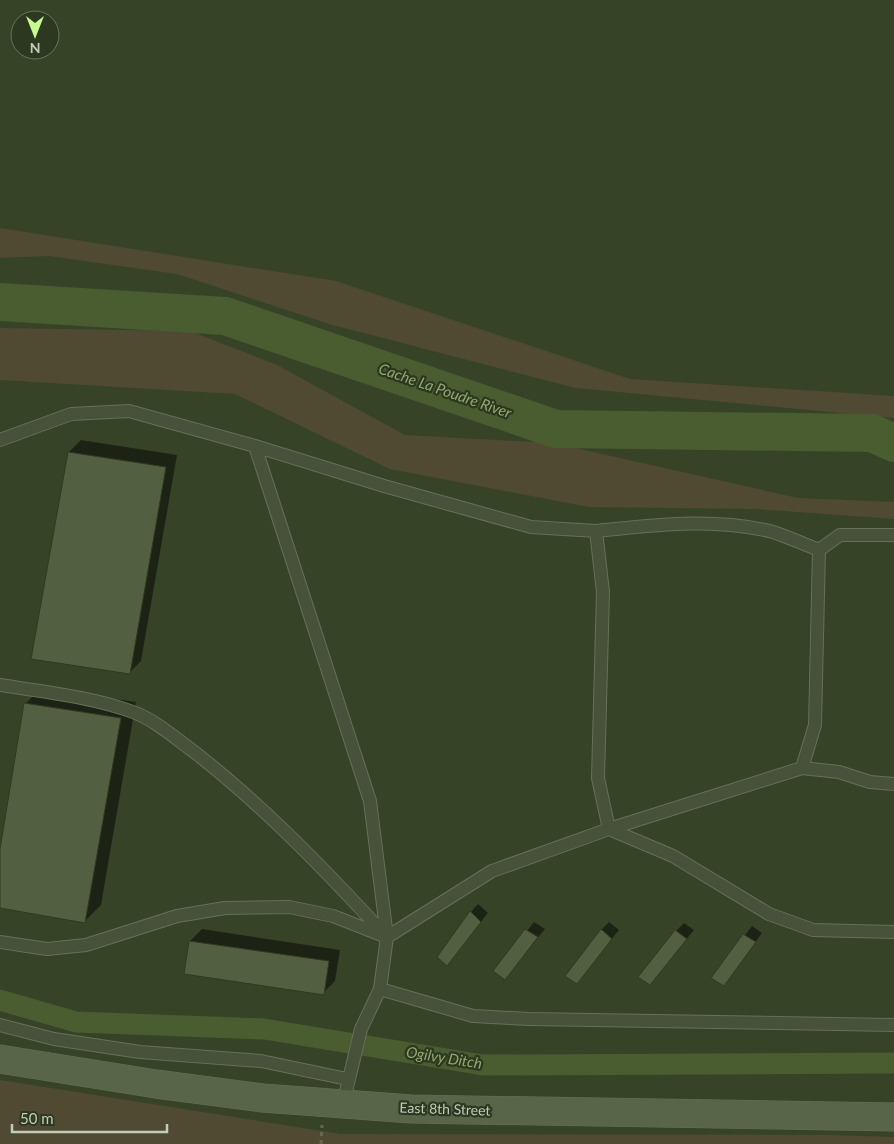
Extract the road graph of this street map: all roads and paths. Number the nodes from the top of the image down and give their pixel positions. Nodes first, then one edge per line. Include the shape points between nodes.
1 (0, 440) edge
2 (255, 446) junction
3 (596, 531) junction
4 (894, 536) edge
5 (820, 550) junction
6 (0, 685) edge
7 (802, 768) junction
8 (894, 784) edge
9 (609, 829) junction
10 (894, 932) edge
11 (387, 937) junction
12 (0, 942) edge
13 (380, 989) junction
14 (0, 1025) edge
15 (894, 1026) edge
16 (0, 1059) edge
17 (345, 1091) junction
18 (894, 1117) edge

1 - 2 lane via 71,414 129,411
2 - 3 lane via 530,527
2 - 11 lane via 370,801
3 - 5 lane via 662,523 724,524 773,532
3 - 9 lane via 603,592 598,778
4 - 5 lane via 840,535
5 - 7 lane via 815,725
6 - 11 lane via 135,712 171,734 218,770 283,829
7 - 8 lane
7 - 9 lane
9 - 10 lane via 673,856 769,914 813,930
9 - 11 lane via 492,871
11 - 12 lane via 333,916 289,908 225,908 176,916 86,945 48,949
11 - 13 lane
13 - 15 lane via 473,1016
13 - 17 lane via 361,1029
14 - 17 lane via 54,1039 140,1052 262,1061
16 - 17 main road, East 8th Street via 263,1098
17 - 18 main road, East 8th Street via 420,1109

